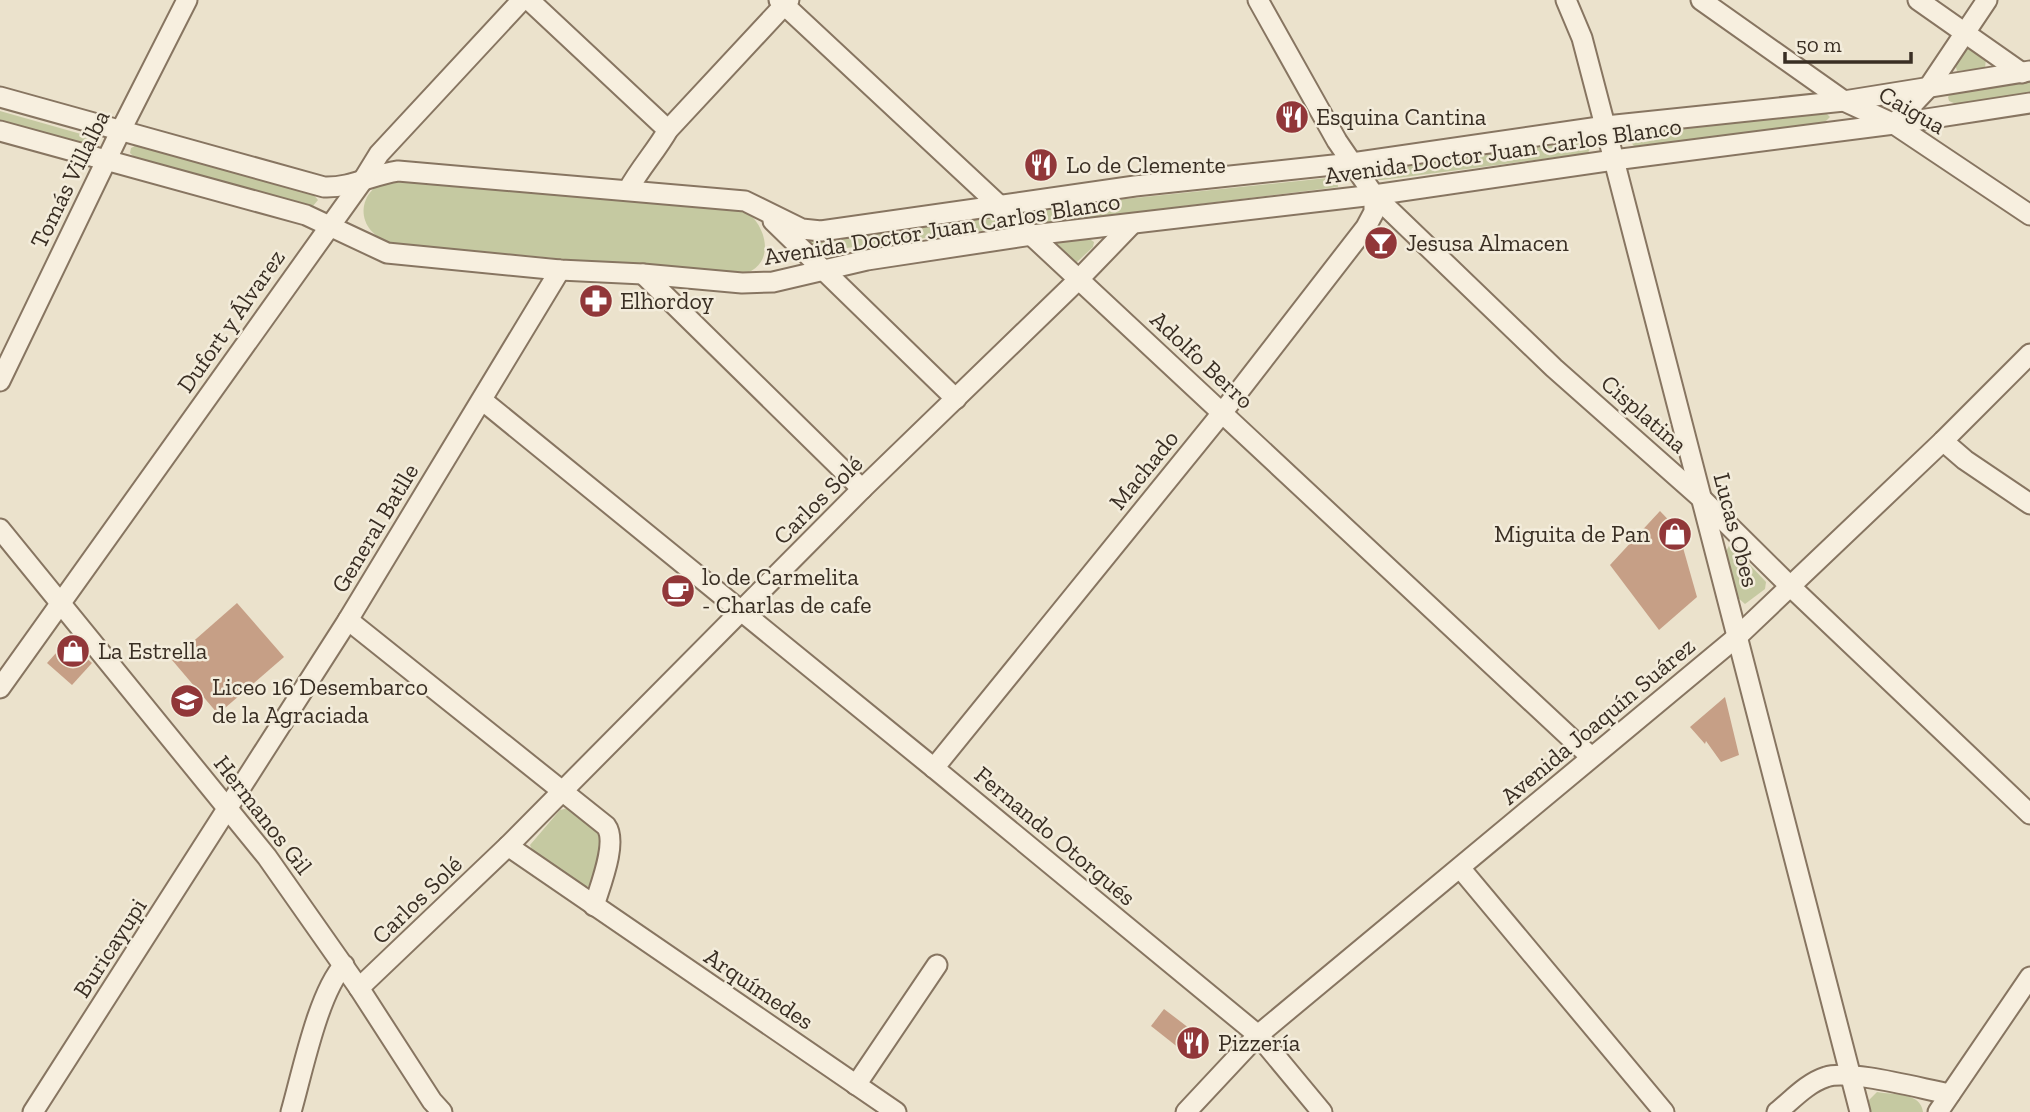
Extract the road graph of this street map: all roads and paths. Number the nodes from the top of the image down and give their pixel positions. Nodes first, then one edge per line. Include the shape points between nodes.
1 (187, 0) edge
2 (522, 0) edge
3 (529, 0) edge
4 (1258, 0) edge
5 (1566, 0) edge
6 (1701, 0) edge
7 (1917, 0) edge
8 (1986, 0) edge
9 (784, 2) edge
10 (1965, 33) junction
11 (2026, 72) edge
12 (1928, 88) junction
13 (0, 97) edge
14 (1844, 101) junction
15 (2030, 103) edge
16 (1894, 124) junction
17 (1606, 126) junction
18 (668, 130) junction
19 (0, 131) edge
20 (120, 132) junction
21 (1614, 160) junction
22 (106, 161) junction
23 (1352, 163) junction
24 (363, 180) junction
25 (628, 190) junction
26 (1374, 195) junction
27 (999, 205) junction
28 (762, 210) junction
29 (2030, 215) edge
30 (1132, 224) junction
31 (329, 225) junction
32 (1032, 235) junction
33 (559, 270) junction
34 (824, 270) junction
35 (643, 274) junction
36 (1079, 279) junction
37 (2030, 354) edge
38 (0, 380) edge
39 (956, 399) junction
40 (482, 400) junction
41 (1223, 413) junction
42 (1943, 441) junction
43 (862, 489) junction
44 (1702, 499) junction
45 (2030, 504) edge
46 (0, 528) edge
47 (1791, 587) junction
48 (62, 603) junction
49 (742, 612) junction
50 (348, 620) junction
51 (1738, 636) junction
52 (0, 688) edge
53 (1591, 757) junction
54 (934, 768) junction
55 (562, 792) junction
56 (228, 810) junction
57 (2030, 814) edge
58 (508, 846) junction
59 (1461, 869) junction
60 (594, 906) junction
61 (344, 965) junction
62 (937, 965) dead end
63 (2030, 977) edge
64 (359, 988) junction
65 (1258, 1035) junction
66 (1851, 1076) junction
67 (856, 1085) junction
68 (1950, 1094) junction
69 (33, 1112) edge
70 (291, 1112) edge
71 (442, 1112) edge
72 (896, 1112) edge
73 (1186, 1112) edge
74 (1322, 1112) edge
75 (1664, 1112) edge
76 (1777, 1112) edge
77 (1860, 1112) edge
78 (1938, 1112) edge

1 - 20 street, Tomás Villalba
2 - 24 street, Dufort y Álvarez via 379,154
3 - 18 street
4 - 23 street, Cisplatina
5 - 17 street, Lucas Obes via 1582,38
6 - 14 street, Caigua
7 - 10 street
8 - 10 street
9 - 18 street
9 - 27 street, Adolfo Berro
10 - 11 street
10 - 12 street
11 - 12 street, Avenida Doctor Juan Carlos Blanco
12 - 14 street, Avenida Doctor Juan Carlos Blanco
12 - 16 street
13 - 20 street, Avenida Doctor Juan Carlos Blanco
14 - 16 street, Caigua
14 - 17 street, Avenida Doctor Juan Carlos Blanco
15 - 16 street, Avenida Doctor Juan Carlos Blanco
16 - 21 street, Avenida Doctor Juan Carlos Blanco
16 - 29 street, Caigua
17 - 21 street, Lucas Obes
17 - 23 street, Avenida Doctor Juan Carlos Blanco
18 - 25 street
19 - 22 street, Avenida Doctor Juan Carlos Blanco
20 - 22 street, Tomás Villalba
20 - 24 street, Avenida Doctor Juan Carlos Blanco via 324,187 342,188
21 - 26 street, Avenida Doctor Juan Carlos Blanco
21 - 44 street, Lucas Obes
22 - 31 street, Avenida Doctor Juan Carlos Blanco
22 - 38 street, Tomás Villalba
23 - 26 street, Cisplatina
23 - 27 street, Avenida Doctor Juan Carlos Blanco
24 - 25 street, Avenida Doctor Juan Carlos Blanco via 398,171
24 - 31 street, Dufort y Álvarez
25 - 28 street, Avenida Doctor Juan Carlos Blanco via 745,201
26 - 30 street, Avenida Doctor Juan Carlos Blanco
26 - 41 street, Machado via 1374,212 1366,227
26 - 44 street, Cisplatina via 1555,368
27 - 28 street, Avenida Doctor Juan Carlos Blanco via 821,232 802,229
27 - 32 street, Adolfo Berro
28 - 34 street
30 - 32 street, Avenida Doctor Juan Carlos Blanco
30 - 36 street, Carlos Solé
31 - 33 street, Avenida Doctor Juan Carlos Blanco via 387,253
31 - 48 street, Dufort y Álvarez
32 - 34 street, Avenida Doctor Juan Carlos Blanco
32 - 36 street, Adolfo Berro
33 - 35 street, Avenida Doctor Juan Carlos Blanco
33 - 40 street, General Batlle
34 - 35 street, Avenida Doctor Juan Carlos Blanco via 773,282 742,283
34 - 39 street
35 - 43 street
36 - 39 street, Carlos Solé
36 - 41 street, Adolfo Berro
37 - 42 street, Avenida Joaquín Suárez
39 - 43 street, Carlos Solé
40 - 49 street, Fernando Otorgués
40 - 50 street, General Batlle
41 - 53 street, Adolfo Berro
41 - 54 street, Machado
42 - 45 street
42 - 47 street, Avenida Joaquín Suárez
43 - 49 street, Carlos Solé
44 - 47 street, Cisplatina
44 - 51 street, Lucas Obes
46 - 48 street, Hermanos Gil
47 - 51 street, Avenida Joaquín Suárez
47 - 57 street, Cisplatina
48 - 52 street, Dufort y Álvarez
48 - 56 street, Hermanos Gil
49 - 54 street, Fernando Otorgués
49 - 55 street, Carlos Solé
50 - 55 street
50 - 56 street, General Batlle
51 - 53 street, Avenida Joaquín Suárez
51 - 66 street, Lucas Obes
53 - 59 street, Avenida Joaquín Suárez
54 - 65 street, Fernando Otorgués
55 - 58 street, Carlos Solé
55 - 60 street via 610,831
56 - 61 street, Hermanos Gil
56 - 69 street, Buricayupi
58 - 60 street, Arquímedes
58 - 64 street, Carlos Solé
59 - 65 street, Avenida Joaquín Suárez
59 - 75 street
60 - 67 street, Arquímedes
61 - 64 street, Hermanos Gil
61 - 70 street via 323,1000
62 - 67 street
63 - 68 street
64 - 71 street, Hermanos Gil
65 - 73 street, Avenida Joaquín Suárez
65 - 74 street, Fernando Otorgués
66 - 68 street
66 - 76 street via 1828,1076 1814,1082
66 - 77 street, Lucas Obes
67 - 72 street, Arquímedes
68 - 78 street

